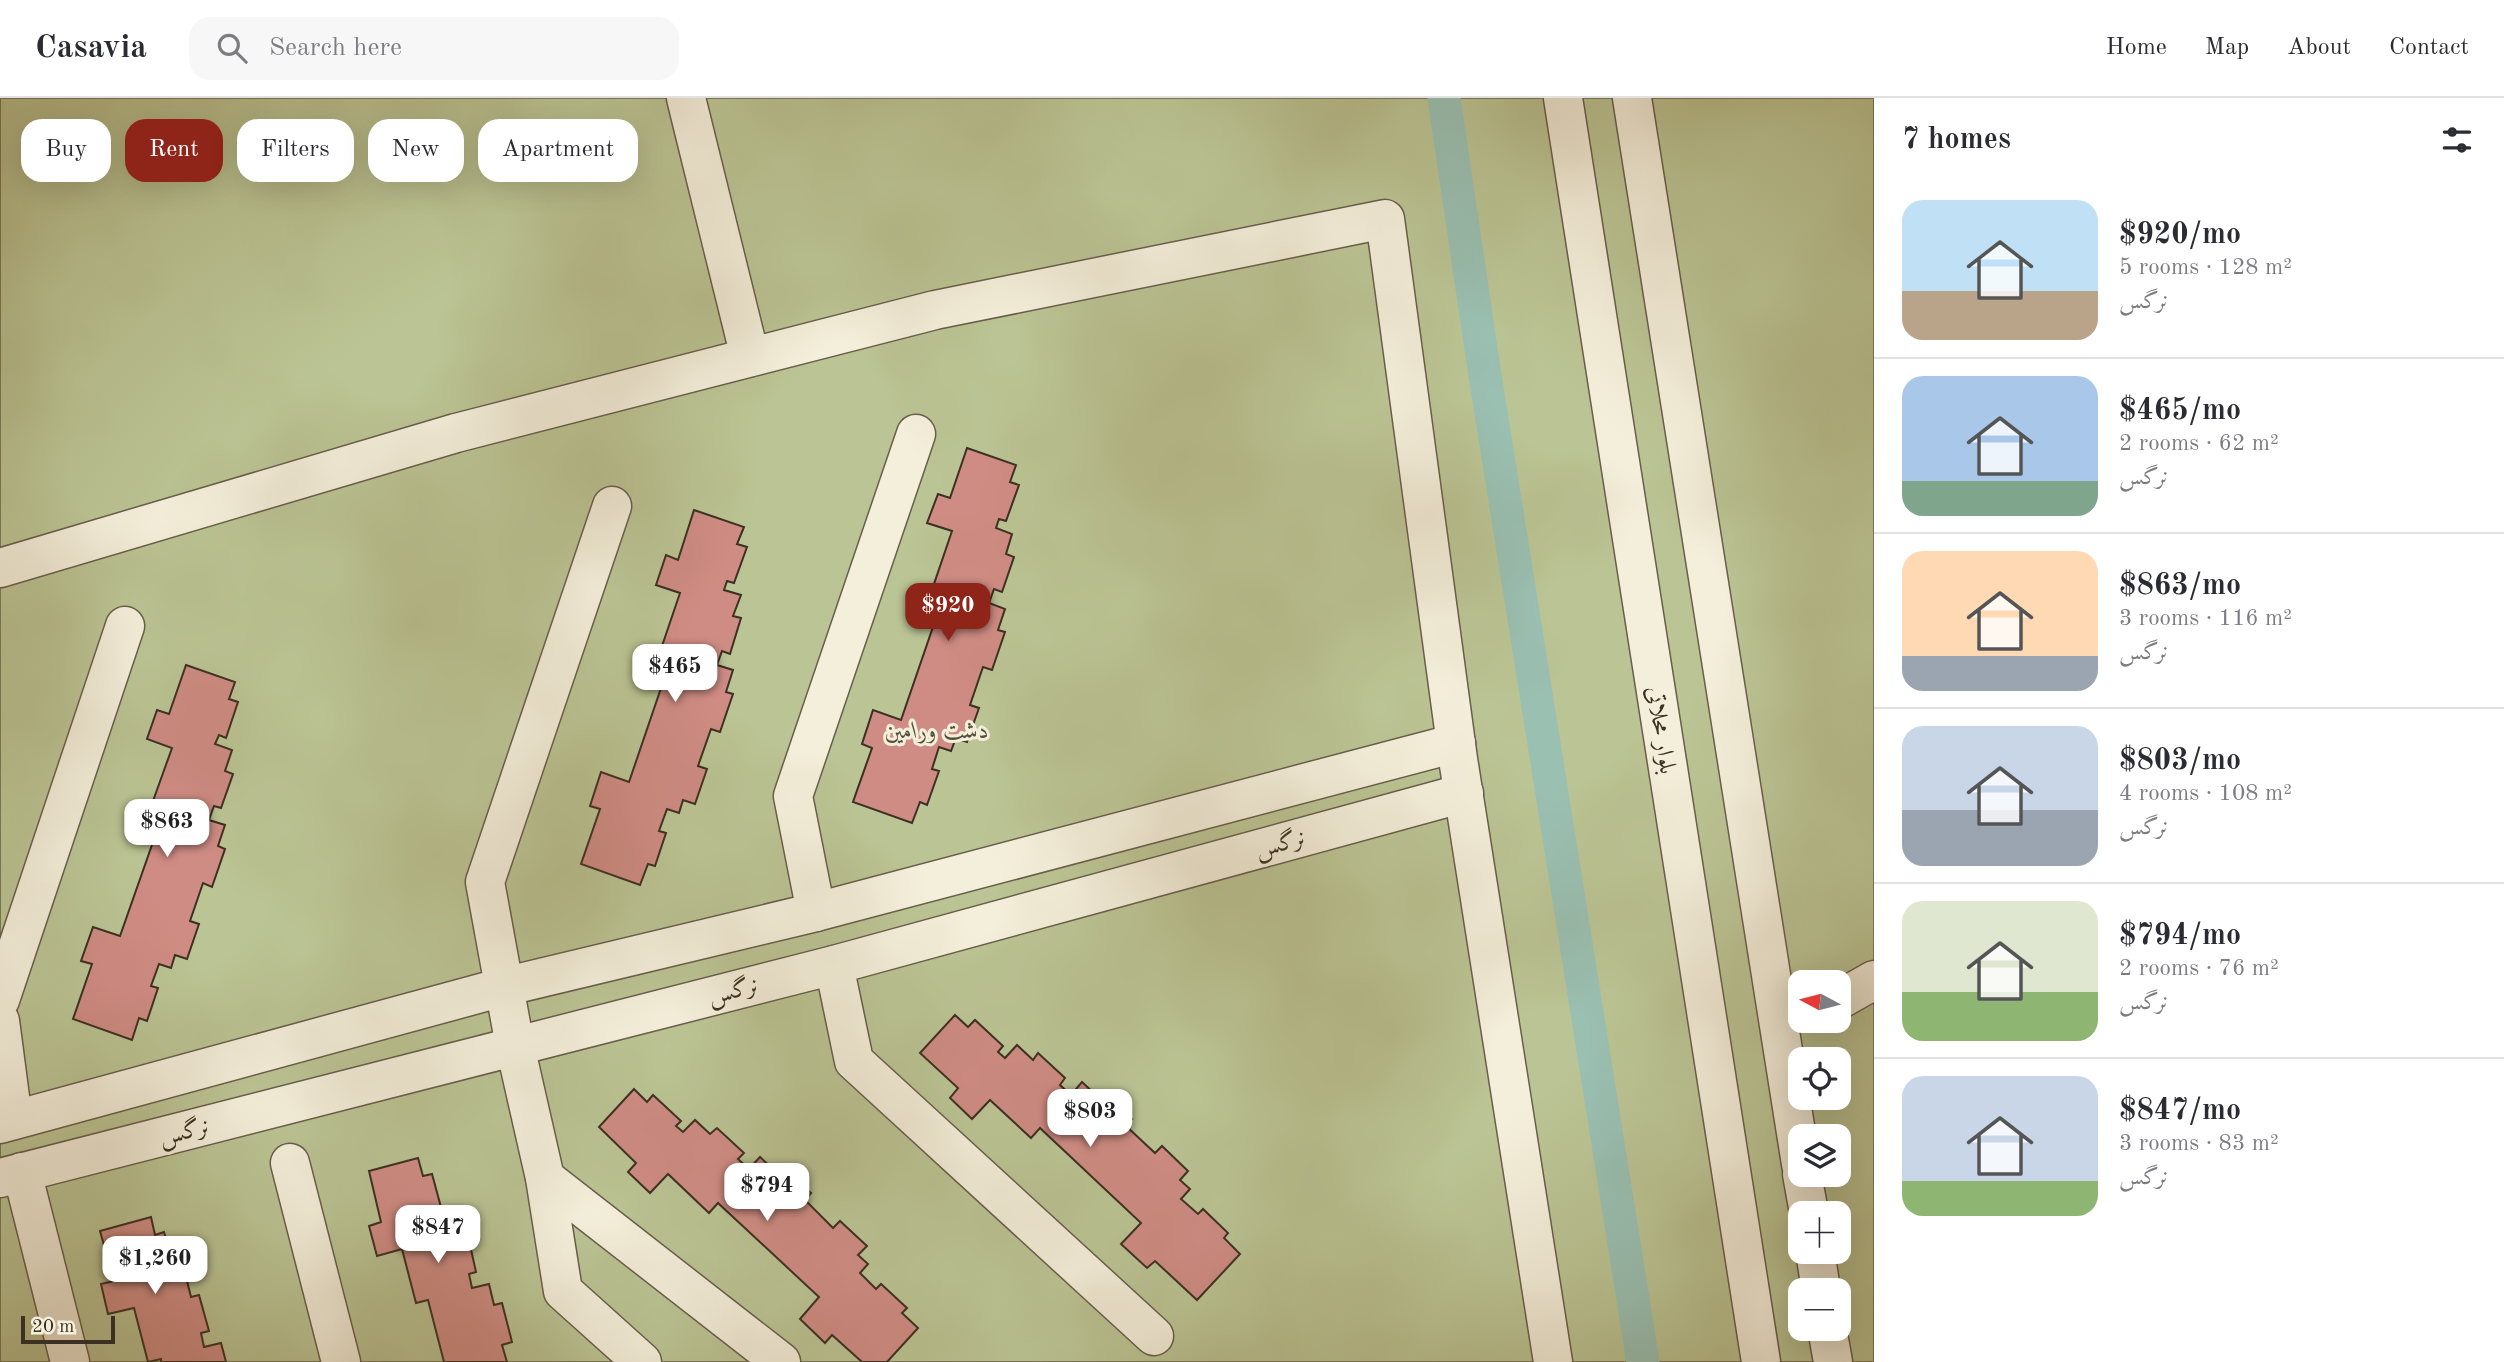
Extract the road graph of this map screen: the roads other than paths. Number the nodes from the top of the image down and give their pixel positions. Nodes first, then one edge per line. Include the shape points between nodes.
1 (686, 98) edge
2 (1563, 98) edge
3 (1632, 98) edge
4 (750, 357) junction
5 (916, 434) dead end
6 (612, 506) dead end
7 (0, 568) edge
8 (125, 626) dead end
9 (1456, 743) junction
10 (1464, 793) junction
11 (816, 912) junction
12 (834, 965) junction
13 (1874, 980) edge
14 (503, 987) junction
15 (1852, 993) edge
16 (0, 1000) edge
17 (1788, 1004) edge
18 (0, 1021) edge
19 (1792, 1033) edge
20 (515, 1046) junction
21 (7, 1122) edge
22 (1798, 1124) edge
23 (290, 1163) dead end
24 (11, 1175) edge
25 (545, 1178) junction
26 (1154, 1336) dead end
27 (1829, 1341) edge
28 (70, 1362) edge
29 (341, 1362) edge
30 (642, 1362) edge
31 (781, 1362) edge
32 (1553, 1362) edge
33 (1760, 1362) edge
34 (1833, 1362) edge

1 - 4 street
2 - 33 street, بلوار محلاتی
3 - 17 street
4 - 7 street via 456,433
4 - 9 street via 935,310 1385,219
5 - 11 street via 793,796
6 - 14 street via 485,882
8 - 16 street
9 - 10 street
9 - 11 street
10 - 12 street, نرگس
10 - 32 street
11 - 14 street
12 - 20 street, نرگس
12 - 26 street via 855,1061
13 - 15 street
14 - 20 street
14 - 21 street
18 - 21 street
19 - 22 street
20 - 24 street, نرگس
20 - 25 street
23 - 29 street
24 - 28 street
25 - 30 street via 563,1291
25 - 31 street
27 - 34 street

